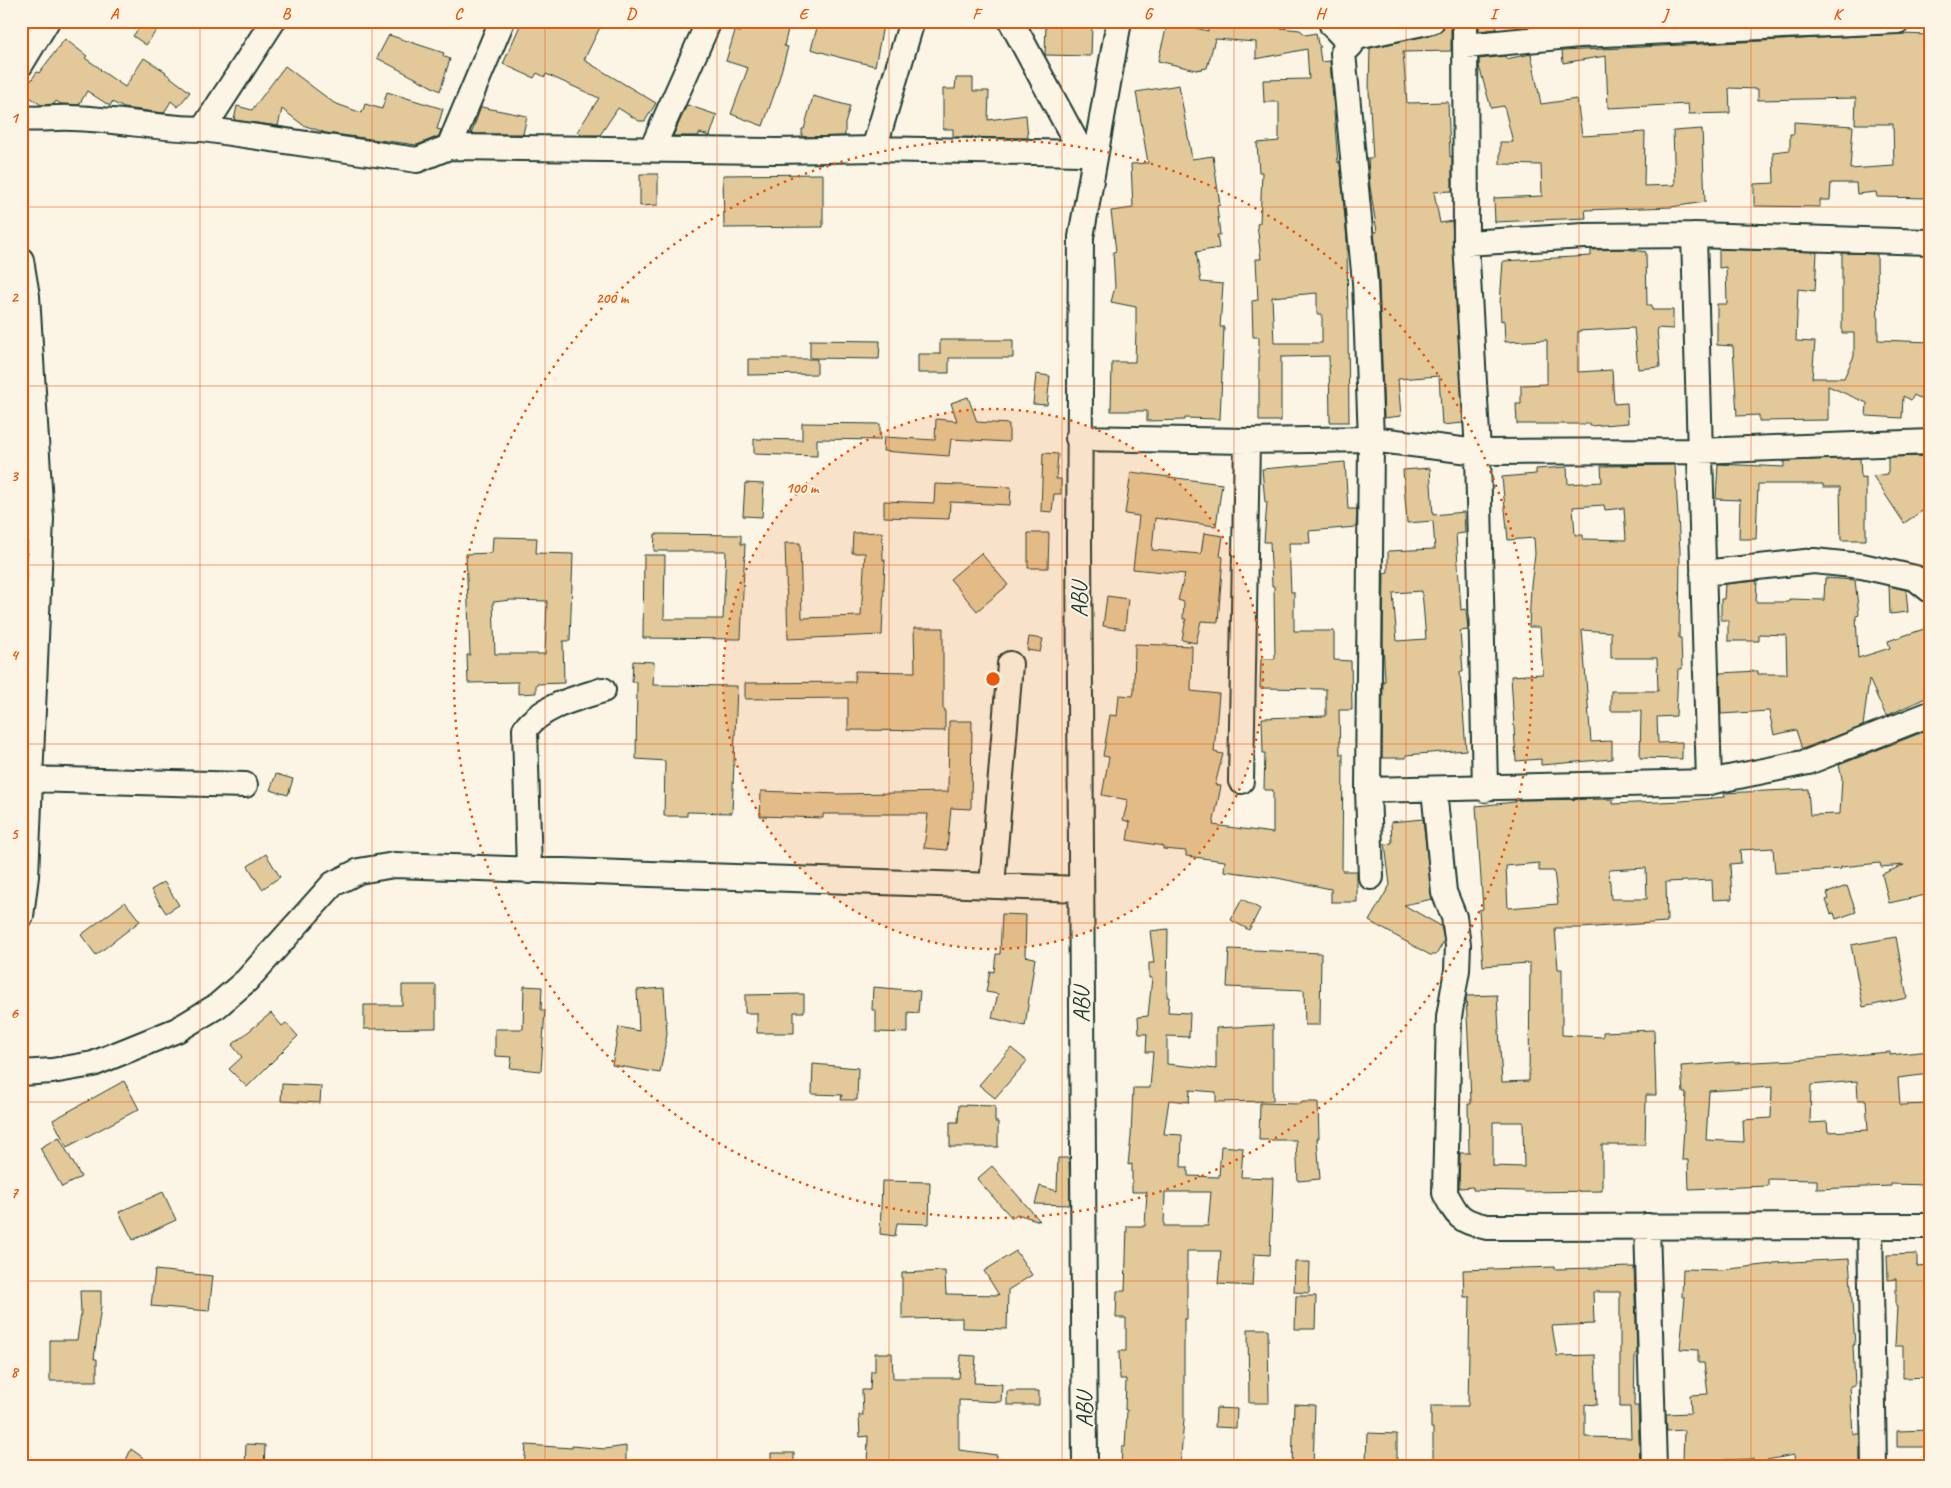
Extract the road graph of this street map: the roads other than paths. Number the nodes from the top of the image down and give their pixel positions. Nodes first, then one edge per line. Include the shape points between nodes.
1 (47, 21) edge
2 (273, 21) edge
3 (502, 21) edge
4 (709, 21) edge
5 (912, 21) edge
6 (1011, 21) edge
7 (1119, 21) edge
8 (1332, 21) edge
9 (1432, 21) edge
10 (1465, 21) edge
11 (1898, 21) edge
12 (1351, 45) junction
13 (1466, 46) junction
14 (21, 64) edge
15 (21, 118) edge
16 (203, 128) junction
17 (449, 147) junction
18 (652, 149) junction
19 (874, 149) junction
20 (1090, 153) junction
21 (1694, 235) junction
22 (1930, 242) edge
23 (1466, 243) junction
24 (21, 260) edge
25 (1078, 438) junction
26 (1371, 439) junction
27 (1247, 441) junction
28 (1930, 442) edge
29 (1699, 451) junction
30 (1478, 452) junction
31 (31, 519) edge
32 (1703, 573) junction
33 (1930, 590) edge
34 (1010, 664) dead end
35 (603, 690) dead end
36 (27, 692) edge
37 (1930, 714) edge
38 (29, 779) junction
39 (1240, 781) dead end
40 (1709, 782) junction
41 (245, 785) dead end
42 (1485, 788) junction
43 (1434, 789) junction
44 (1368, 790) junction
45 (529, 870) junction
46 (1370, 877) dead end
47 (992, 886) junction
48 (1081, 889) junction
49 (21, 916) edge
50 (21, 1073) edge
51 (1647, 1226) junction
52 (1870, 1226) junction
53 (1930, 1226) edge
54 (1085, 1467) edge
55 (1654, 1467) edge
56 (1874, 1467) edge

1 - 14 street
2 - 16 street
3 - 17 street
4 - 18 street
5 - 19 street
6 - 20 street
7 - 20 street, ABU
8 - 12 street
9 - 12 street via 1352,38
10 - 13 street
11 - 13 street via 1580,35
12 - 26 street via 1344,53 1365,282
13 - 23 street
15 - 16 street via 71,118 168,128
16 - 17 street via 417,160
17 - 18 street
18 - 19 street
19 - 20 street
20 - 25 street, ABU via 1081,237
21 - 22 street
21 - 23 street via 1584,236
21 - 29 street
23 - 30 street
24 - 31 street via 27,296
25 - 27 street
25 - 48 street, ABU
26 - 27 street
26 - 30 street
26 - 44 street
27 - 39 street
28 - 29 street
29 - 30 street
29 - 32 street
30 - 42 street
31 - 36 street
32 - 33 street via 1814,561 1862,566 1915,578
32 - 40 street
34 - 47 street
35 - 45 street via 548,709 525,729
36 - 38 street
37 - 40 street via 1808,762
38 - 41 street
38 - 49 street via 26,876
40 - 42 street
42 - 43 street
43 - 44 street
43 - 51 street via 1444,892 1454,917 1458,945 1449,1017 1445,1193 1457,1214 1487,1227
44 - 46 street
45 - 47 street
45 - 50 street via 394,865 359,871 333,884 247,980 217,1006 177,1030 92,1064
47 - 48 street
48 - 54 street, ABU
51 - 52 street
51 - 55 street
52 - 53 street
52 - 56 street

